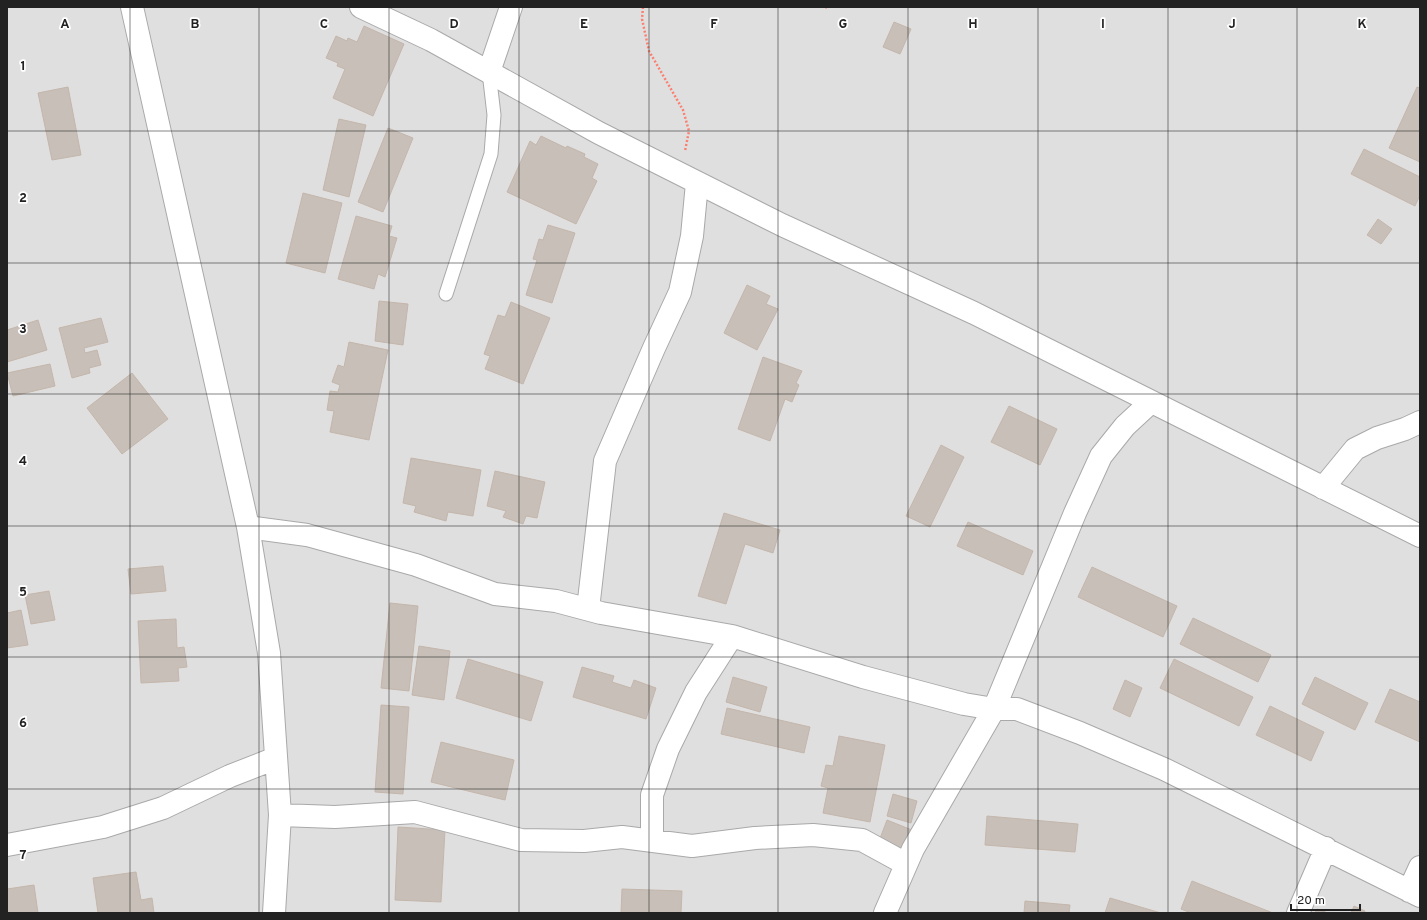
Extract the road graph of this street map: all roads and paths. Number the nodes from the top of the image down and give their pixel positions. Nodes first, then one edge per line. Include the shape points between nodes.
1 (132, 7) edge
2 (361, 7) edge
3 (511, 7) edge
4 (643, 7) edge
5 (489, 72) junction
6 (675, 171) junction
7 (697, 183) junction
8 (446, 294) dead end
9 (1151, 402) junction
10 (1420, 422) edge
11 (1323, 488) junction
12 (248, 527) junction
13 (1420, 536) edge
14 (588, 609) junction
15 (732, 636) junction
16 (994, 709) junction
17 (276, 758) junction
18 (280, 816) junction
19 (652, 841) junction
20 (7, 846) edge
21 (1326, 848) junction
22 (906, 864) junction
23 (1420, 867) edge
24 (1414, 893) edge
25 (274, 913) edge
26 (885, 913) edge
27 (1298, 913) edge

1 - 12 street
2 - 5 street via 431,40
3 - 5 street
4 - 6 path via 642,19 649,51 683,110 690,131 685,151
5 - 6 street via 599,133
5 - 8 lane via 494,115 491,154
6 - 7 street
7 - 9 street via 974,313
7 - 14 street via 692,236 680,292 605,461
9 - 11 street
9 - 16 street via 1125,426 1101,456 1075,512
10 - 11 street via 1355,449
11 - 13 street
12 - 14 street via 307,535 416,565 495,594 556,601
12 - 17 street via 269,653
14 - 15 street
15 - 16 street via 871,679 964,704
15 - 19 street via 696,692 668,749 652,795
16 - 21 street via 1017,709 1080,733 1164,769
16 - 22 street
17 - 18 street
17 - 20 street via 230,776 163,808 103,827
18 - 19 street via 335,817 415,812 521,840 584,841 622,837
18 - 25 street
19 - 22 street via 692,846 755,838 812,835 862,840
21 - 24 street
21 - 27 street
22 - 26 street
23 - 24 street

